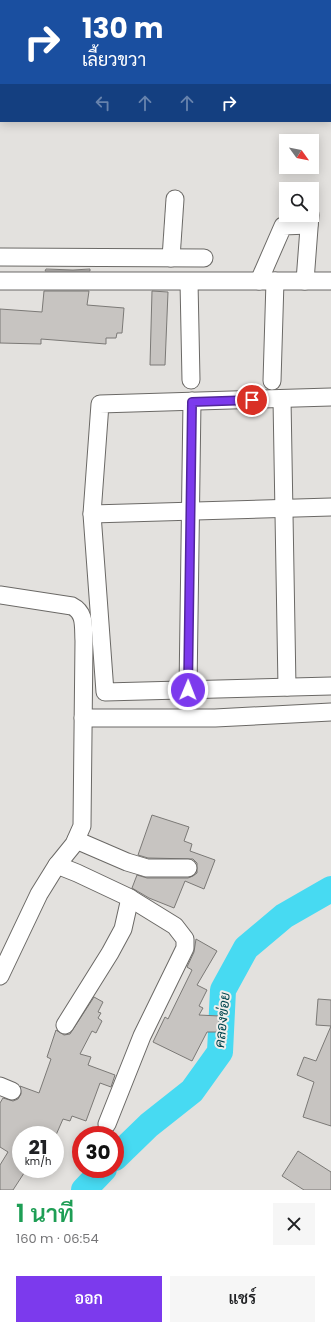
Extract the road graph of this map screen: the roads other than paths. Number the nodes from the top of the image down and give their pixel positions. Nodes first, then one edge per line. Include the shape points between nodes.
1 (175, 199) dead end
2 (301, 222) edge
3 (310, 222) edge
4 (0, 257) edge
5 (171, 258) junction
6 (204, 258) dead end
7 (0, 281) edge
8 (267, 281) junction
9 (305, 281) junction
10 (331, 281) edge
11 (189, 282) junction
12 (191, 380) dead end
13 (272, 381) dead end
14 (331, 397) edge
15 (282, 399) junction
16 (192, 402) junction
17 (331, 507) edge
18 (284, 508) junction
19 (191, 511) junction
20 (92, 514) junction
21 (0, 595) edge
22 (331, 686) edge
23 (287, 687) junction
24 (188, 690) junction
25 (331, 712) edge
26 (83, 718) junction
27 (76, 840) junction
28 (57, 865) junction
29 (188, 868) dead end
30 (130, 898) junction
31 (0, 976) edge
32 (65, 1025) dead end
33 (107, 1124) dead end

1 - 5 street
2 - 8 street via 283,226
3 - 9 street
4 - 5 street
5 - 6 street
7 - 11 street
8 - 9 street
8 - 11 street
8 - 13 street
9 - 10 street
11 - 12 street
14 - 15 street
15 - 16 street
15 - 18 street
16 - 19 street
16 - 20 street via 100,404
17 - 18 street
18 - 19 street
18 - 23 street
19 - 20 street
19 - 24 street
20 - 24 street via 105,692
21 - 26 street via 78,609 83,618
22 - 23 street
23 - 24 street
25 - 26 street via 215,718
26 - 27 street via 82,826
27 - 28 street
27 - 29 street via 147,868
28 - 30 street
28 - 31 street via 26,920
30 - 32 street via 126,918 116,942
30 - 33 street via 175,926 185,939 185,948 142,1036

